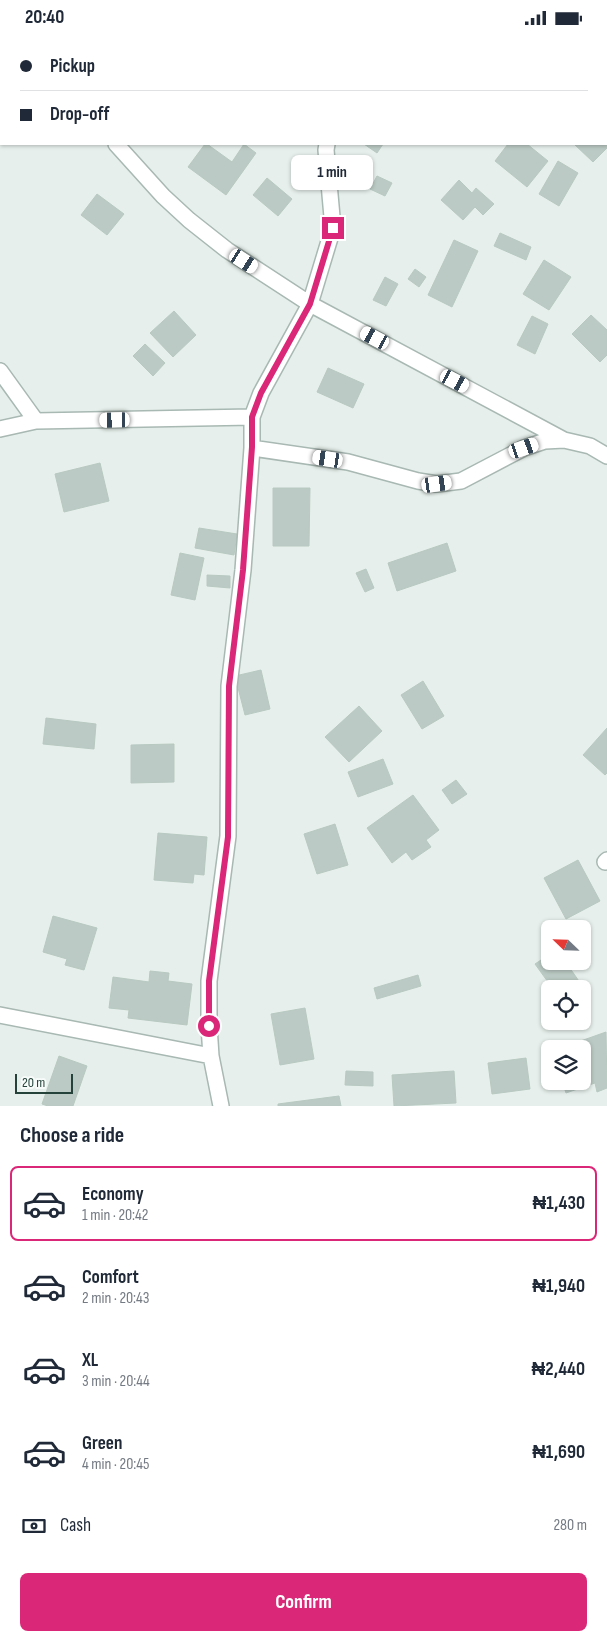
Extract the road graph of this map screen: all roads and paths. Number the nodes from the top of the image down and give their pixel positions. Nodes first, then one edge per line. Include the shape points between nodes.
1 (117, 145) edge
2 (327, 145) edge
3 (310, 304) junction
4 (0, 371) edge
5 (252, 417) junction
6 (36, 421) junction
7 (0, 429) edge
8 (564, 440) junction
9 (252, 447) junction
10 (607, 456) edge
11 (0, 1015) edge
12 (211, 1056) junction
13 (221, 1106) edge

1 - 3 street via 189,220 227,250
2 - 3 street via 333,228
3 - 5 street via 261,393
3 - 8 street
4 - 6 street
5 - 6 street
5 - 9 street
6 - 7 street
8 - 9 street via 545,441 461,481 437,484 348,462
8 - 10 street via 590,446
9 - 12 street via 243,570 229,686 228,837 209,981
11 - 12 street
12 - 13 street

